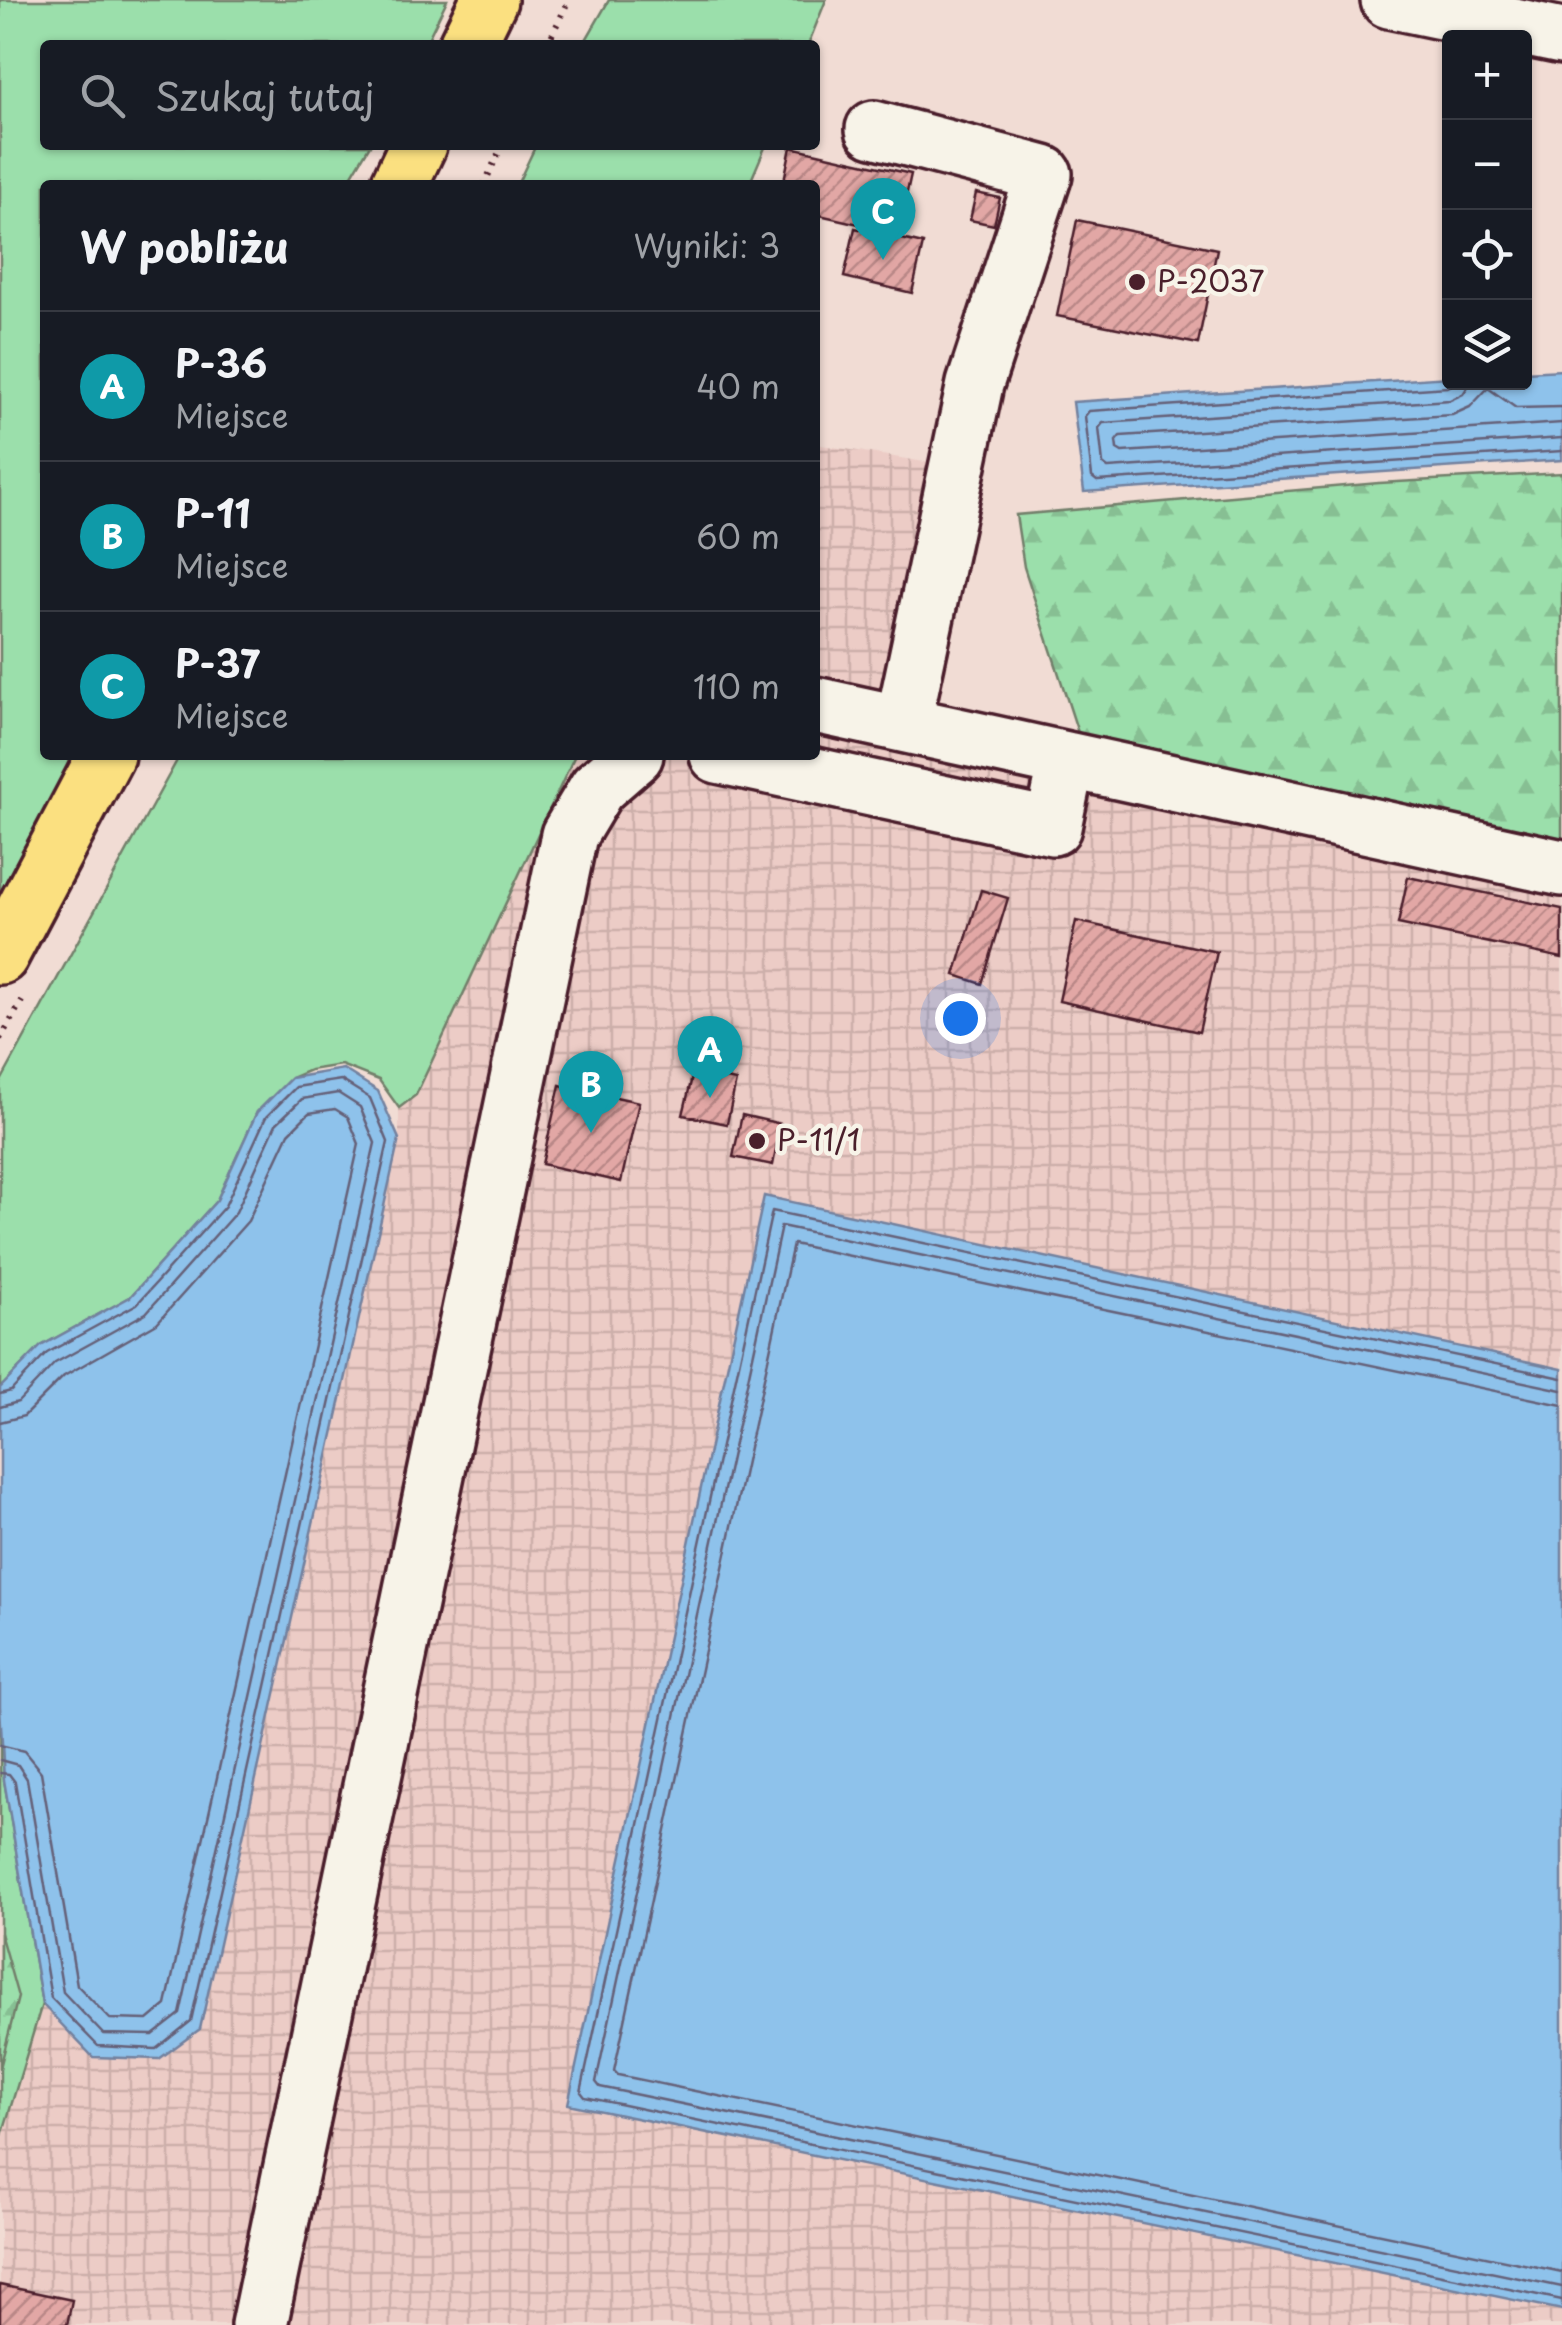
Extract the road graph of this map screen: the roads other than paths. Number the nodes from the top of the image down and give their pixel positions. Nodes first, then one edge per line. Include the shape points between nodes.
1 (489, 0) edge
2 (1388, 0) edge
3 (1562, 36) edge
4 (469, 40) edge
5 (874, 129) dead end
6 (416, 150) edge
7 (401, 180) edge
8 (820, 707) edge
9 (903, 724) junction
10 (103, 760) edge
11 (629, 760) edge
12 (741, 760) edge
13 (1067, 760) junction
14 (1562, 868) edge
15 (0, 956) edge
16 (259, 2325) edge

1 - 4 main road
2 - 3 lane
5 - 9 lane via 1044,174 975,384
6 - 7 main road
8 - 9 lane
9 - 13 lane
10 - 15 main road
11 - 16 lane via 597,788 569,835
12 - 13 lane via 1054,827
13 - 14 lane

